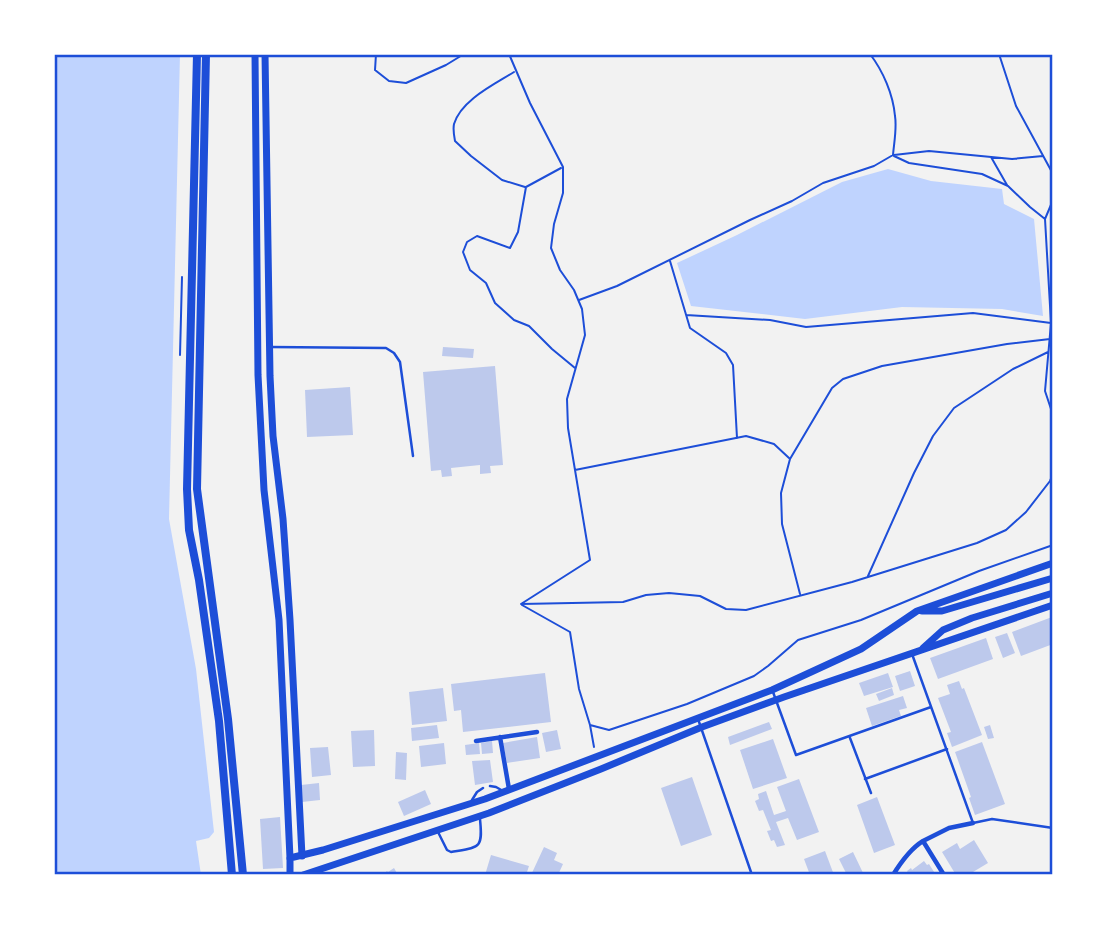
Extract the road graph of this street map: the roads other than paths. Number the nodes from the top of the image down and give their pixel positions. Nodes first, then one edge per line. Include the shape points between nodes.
1 (197, 54) edge
2 (206, 54) edge
3 (255, 54) edge
4 (265, 54) edge
5 (270, 347) junction
6 (413, 456) dead end
7 (1053, 563) edge
8 (1053, 578) edge
9 (1053, 593) edge
10 (1053, 605) edge
11 (917, 611) junction
12 (916, 652) junction
13 (772, 690) junction
14 (777, 699) junction
15 (931, 707) junction
16 (697, 718) junction
17 (702, 727) junction
18 (537, 732) dead end
19 (849, 736) junction
20 (499, 737) junction
21 (476, 741) dead end
22 (947, 749) junction
23 (865, 779) junction
24 (490, 786) dead end
25 (483, 788) dead end
26 (507, 791) junction
27 (871, 793) dead end
28 (471, 803) junction
29 (480, 816) junction
30 (973, 823) junction
31 (1053, 828) edge
32 (437, 830) junction
33 (923, 841) junction
34 (302, 856) junction
35 (290, 858) junction
36 (306, 874) edge
37 (232, 875) edge
38 (243, 875) edge
39 (290, 875) edge
40 (752, 875) edge
41 (892, 875) edge
42 (944, 875) edge

1 - 37 highway via 187,489 219,720
2 - 38 highway via 197,489 229,719
3 - 35 main road via 258,375 280,645
4 - 5 main road
5 - 6 lane via 386,348 394,354 400,362
5 - 34 main road
7 - 11 main road
8 - 11 main road via 942,611
9 - 12 main road via 943,629
10 - 12 main road
11 - 13 main road via 861,649
12 - 14 main road
12 - 15 lane
13 - 14 lane
13 - 16 main road
14 - 17 main road
14 - 19 lane via 796,755
15 - 19 lane
15 - 22 lane
16 - 17 lane
16 - 26 main road
17 - 29 main road
17 - 40 lane
18 - 20 street
19 - 23 lane
20 - 21 street
20 - 26 street
22 - 23 lane
22 - 30 lane
23 - 27 lane
24 - 26 lane
25 - 28 lane
26 - 28 main road
28 - 34 main road
29 - 32 main road
29 - 32 lane via 482,840 472,849 447,850
30 - 31 lane via 992,819
30 - 33 street
32 - 36 main road
33 - 41 street
33 - 42 street
34 - 35 main road
34 - 36 main road
35 - 39 main road

